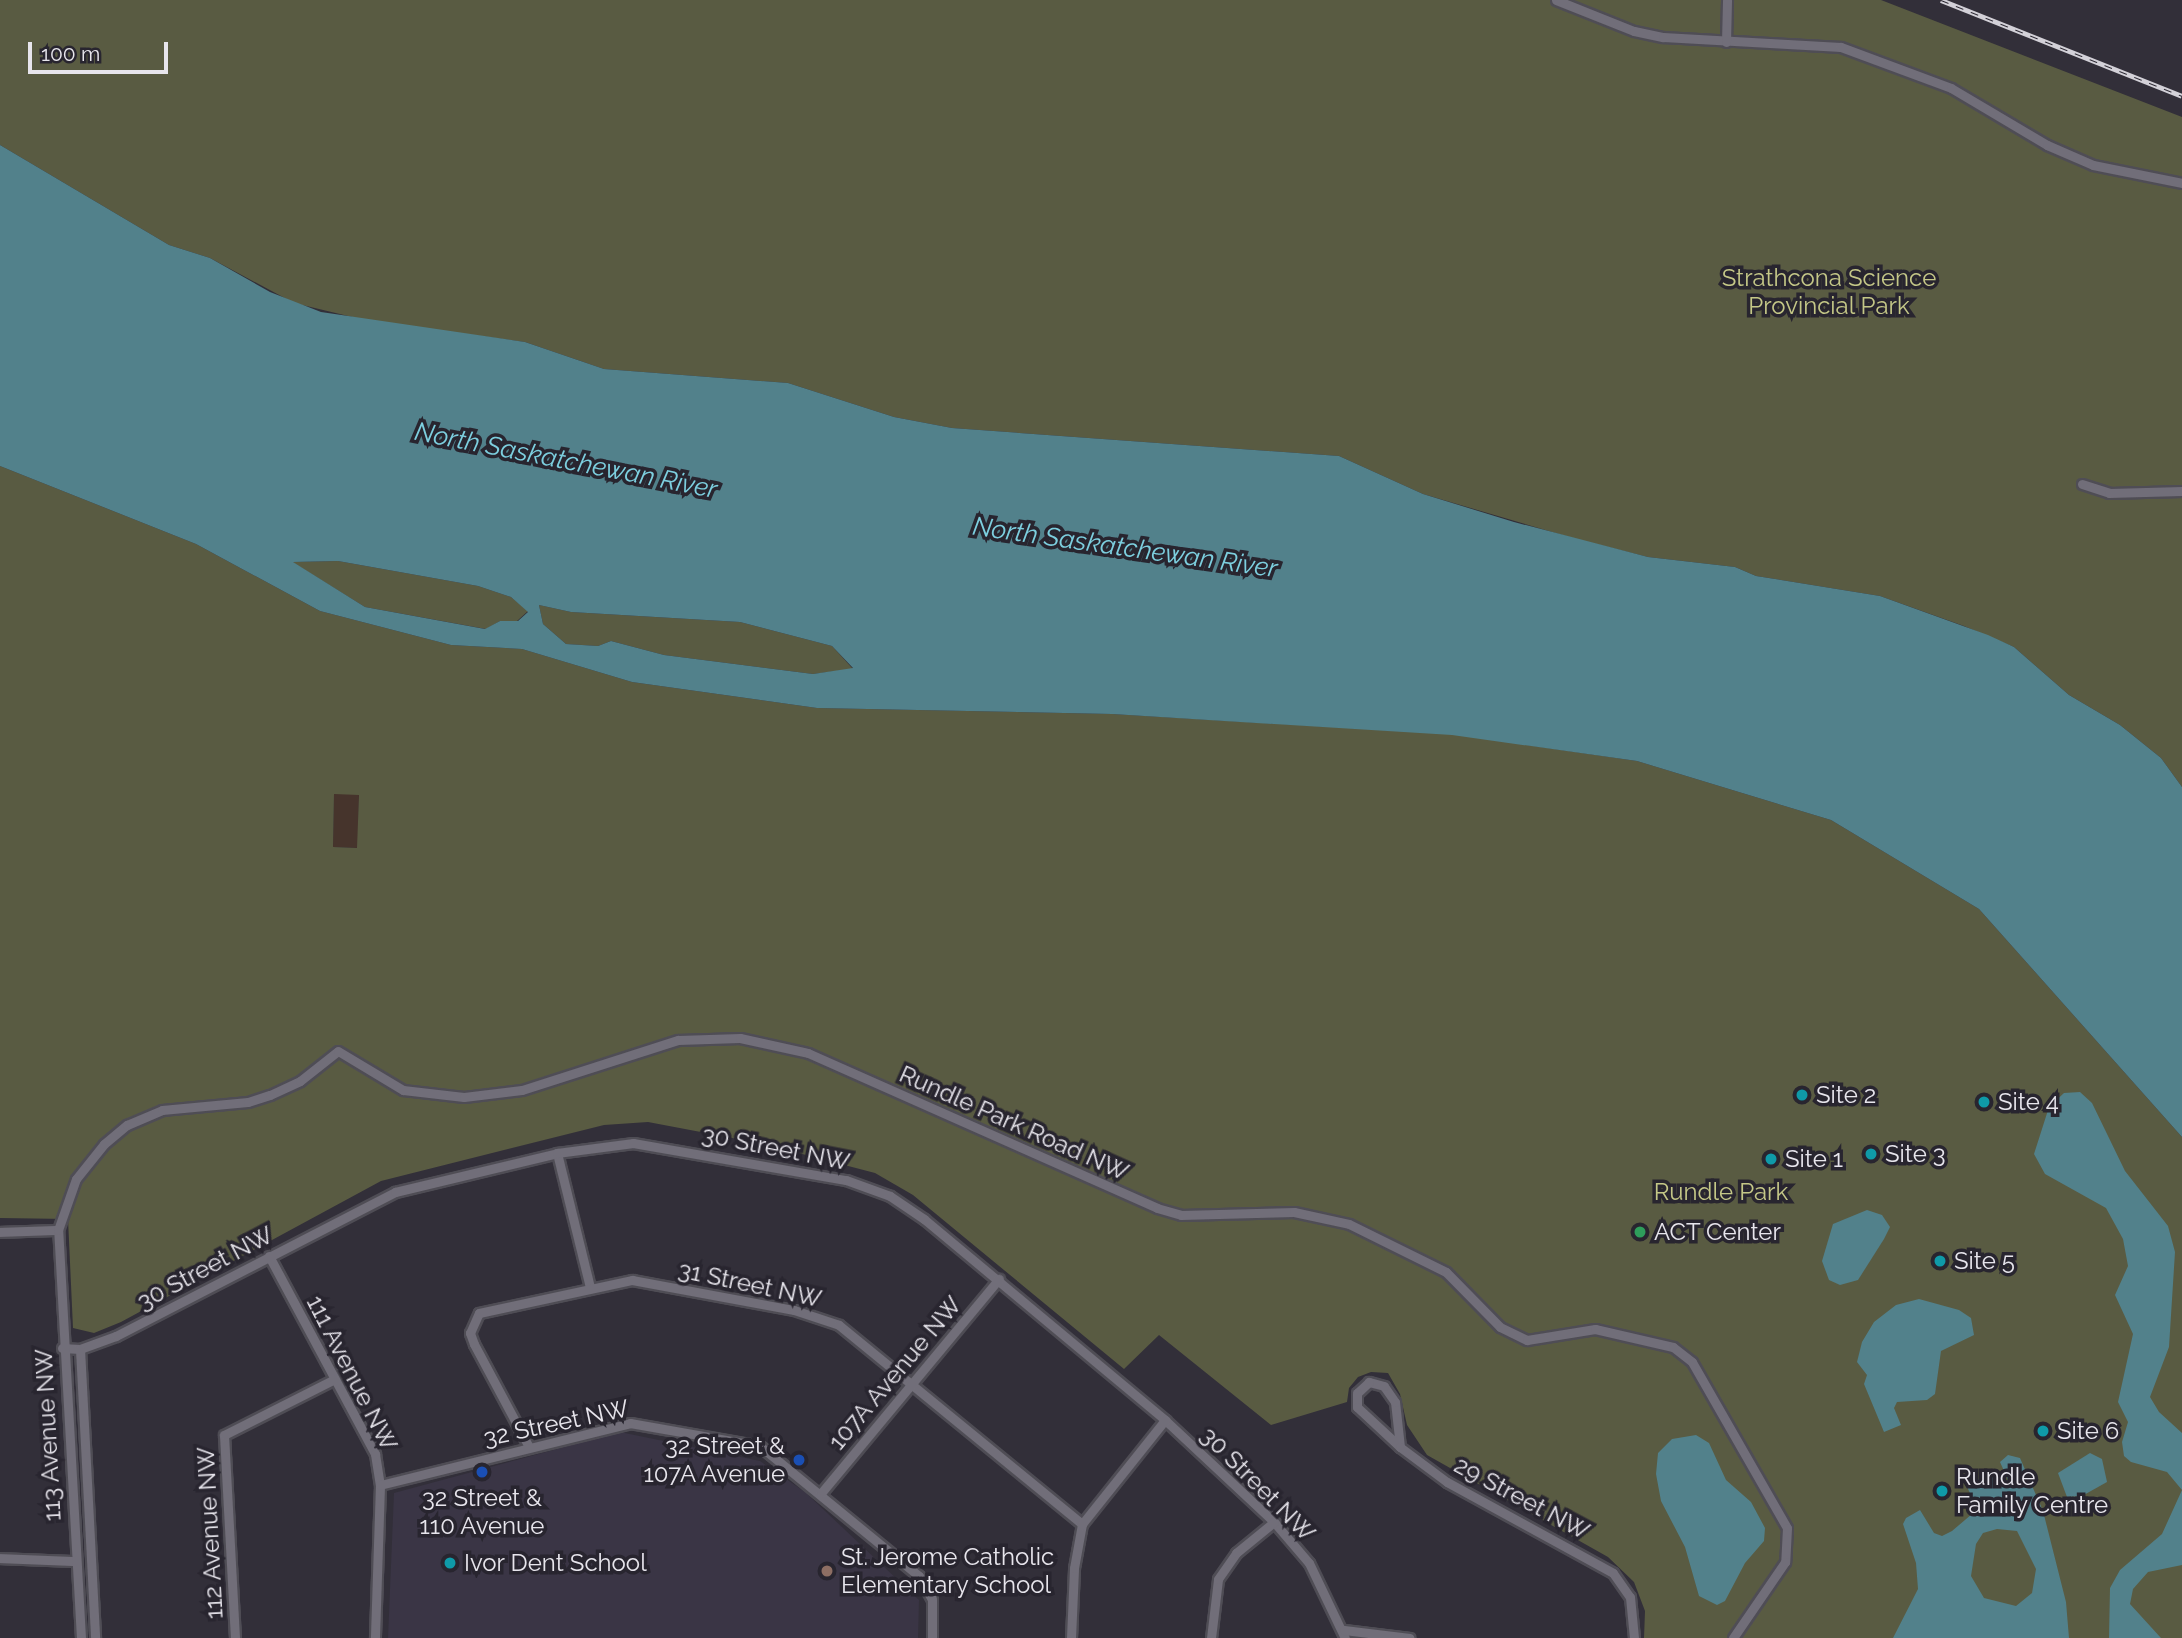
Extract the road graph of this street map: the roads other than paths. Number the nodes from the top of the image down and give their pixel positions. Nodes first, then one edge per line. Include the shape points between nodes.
1 (1556, 0) edge
2 (1727, 0) edge
3 (1726, 42) junction
4 (2182, 183) edge
5 (2082, 484) dead end
6 (2182, 491) edge
7 (557, 1153) junction
8 (58, 1230) junction
9 (0, 1232) edge
10 (270, 1256) junction
11 (999, 1279) junction
12 (590, 1287) junction
13 (62, 1348) junction
14 (80, 1349) junction
15 (335, 1379) junction
16 (910, 1387) junction
17 (1165, 1420) junction
18 (529, 1447) junction
19 (1401, 1447) junction
20 (380, 1485) junction
21 (822, 1492) junction
22 (1274, 1522) junction
23 (1082, 1524) junction
24 (0, 1558) edge
25 (74, 1561) junction
26 (1345, 1634) edge
27 (81, 1638) edge
28 (95, 1638) edge
29 (234, 1638) edge
30 (375, 1638) edge
31 (932, 1638) edge
32 (1071, 1638) edge
33 (1211, 1638) edge
34 (1410, 1638) edge
35 (1634, 1638) edge
36 (1733, 1638) edge

1 - 3 street via 1634,31 1692,42
2 - 3 street
3 - 4 street via 1842,47 1951,88 2031,137 2084,162
5 - 6 street via 2109,493
7 - 10 street, 30 Street NW via 395,1192
7 - 11 street, 30 Street NW via 604,1145 653,1145 862,1185 914,1210
7 - 12 street
8 - 9 street
8 - 13 street, 113 Avenue NW
8 - 36 street, Rundle Park Road NW via 84,1167 127,1125 174,1108 248,1102 270,1095 300,1082 338,1051 402,1090 464,1097 522,1090 678,1040 740,1038 808,1053 1157,1208 1181,1215 1294,1212 1349,1224 1446,1272 1500,1327 1527,1340 1595,1329 1672,1347 1692,1362 1787,1528 1785,1562
10 - 14 street, 30 Street NW via 116,1336
10 - 15 street, 111 Avenue NW
11 - 16 street, 107A Avenue NW
11 - 17 street, 30 Street NW
12 - 16 street, 31 Street NW via 632,1280 821,1316 839,1325
12 - 18 street, 31 Street NW via 489,1309 479,1313 470,1333
13 - 14 street, 30 Street NW
13 - 25 street, 113 Avenue NW
14 - 28 street, 113 Avenue NW
15 - 20 street, 111 Avenue NW via 375,1454
15 - 29 street, 112 Avenue NW via 230,1429 222,1440
16 - 21 street, 107A Avenue NW
16 - 23 street, 31 Street NW
17 - 22 street, 30 Street NW
17 - 23 street
18 - 20 street, 32 Street NW
18 - 21 street, 32 Street NW via 630,1423 643,1424 760,1447
19 - 19 street, 29 Street NW via 1357,1408 1357,1393 1369,1382 1384,1386 1395,1402
19 - 35 street, 29 Street NW via 1447,1482 1599,1561 1624,1584 1635,1621
20 - 30 street, 111 Avenue NW
21 - 31 street, 32 Street NW via 919,1576 932,1599
22 - 26 street, 30 Street NW via 1309,1563
22 - 33 street via 1236,1553 1218,1579
23 - 32 street via 1074,1568
24 - 25 street
25 - 27 street, 113 Avenue NW
26 - 34 street

